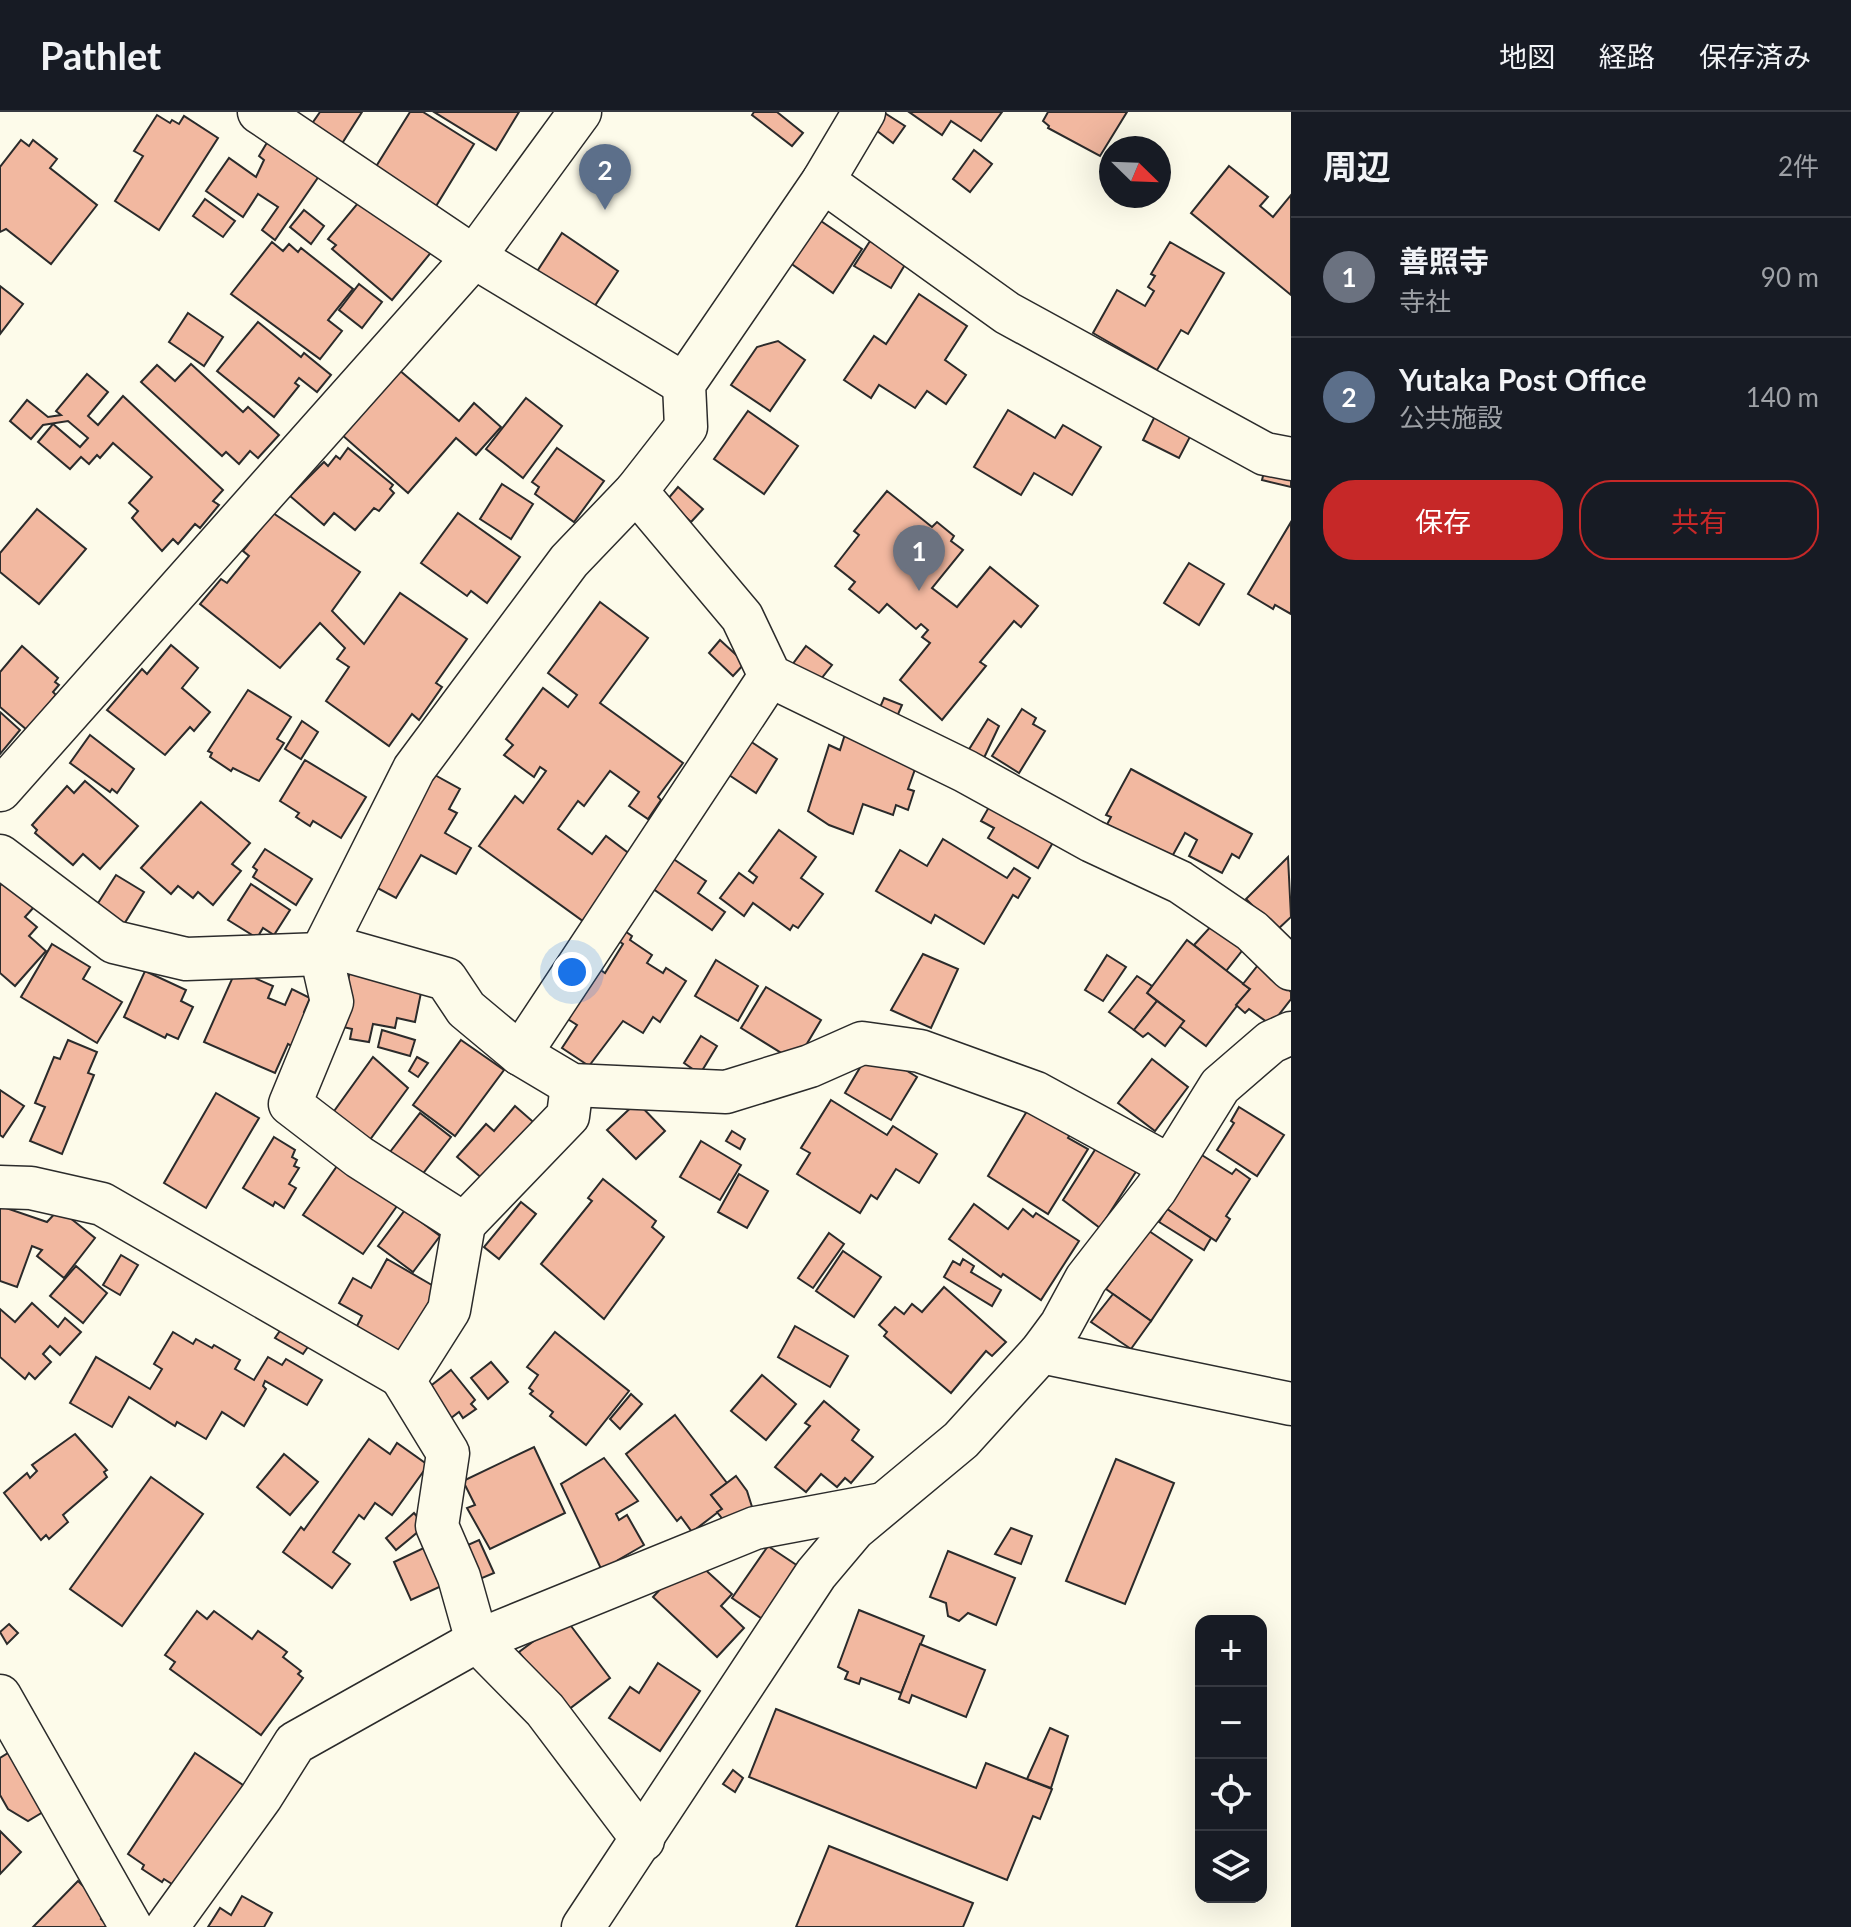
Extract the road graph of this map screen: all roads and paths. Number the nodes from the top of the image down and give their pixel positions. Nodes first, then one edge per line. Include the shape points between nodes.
1 (259, 112) edge
2 (580, 112) edge
3 (864, 112) edge
4 (823, 181) junction
5 (474, 257) junction
6 (684, 384) junction
7 (1291, 459) edge
8 (636, 491) junction
9 (770, 676) junction
10 (0, 790) edge
11 (0, 856) edge
12 (324, 950) junction
13 (1291, 969) edge
14 (1291, 1033) edge
15 (520, 1054) junction
16 (572, 1085) junction
17 (1170, 1166) junction
18 (0, 1187) edge
19 (464, 1224) junction
20 (1041, 1352) junction
21 (406, 1379) junction
22 (1291, 1404) edge
23 (889, 1503) junction
24 (477, 1641) junction
25 (0, 1696) edge
26 (643, 1840) junction
27 (131, 1927) edge
28 (167, 1927) edge
29 (583, 1927) edge

1 - 5 street
2 - 5 street
3 - 4 street
4 - 6 street
4 - 7 street via 1007,313 1265,454
5 - 6 street
5 - 10 street
6 - 8 street via 686,427
8 - 9 street via 742,617
8 - 12 street via 569,561 414,769
9 - 13 street via 1180,882 1252,931
9 - 15 street
11 - 12 street via 114,942 186,959
12 - 15 street via 446,979 466,1009
12 - 19 street via 332,1002 290,1104 359,1157
14 - 17 street via 1271,1042 1220,1086
15 - 16 street
16 - 17 street via 726,1092 810,1066 862,1043 920,1051 1036,1093
16 - 19 street via 568,1116
17 - 20 street via 1086,1279
18 - 21 street via 31,1188 102,1204
19 - 21 street via 449,1310
20 - 22 street
20 - 23 street via 961,1440
21 - 24 street via 448,1453 437,1526 459,1577
23 - 24 street via 755,1528
23 - 26 street via 854,1529 816,1574
24 - 26 street via 545,1710
24 - 28 street via 295,1743
25 - 27 street
26 - 29 street

